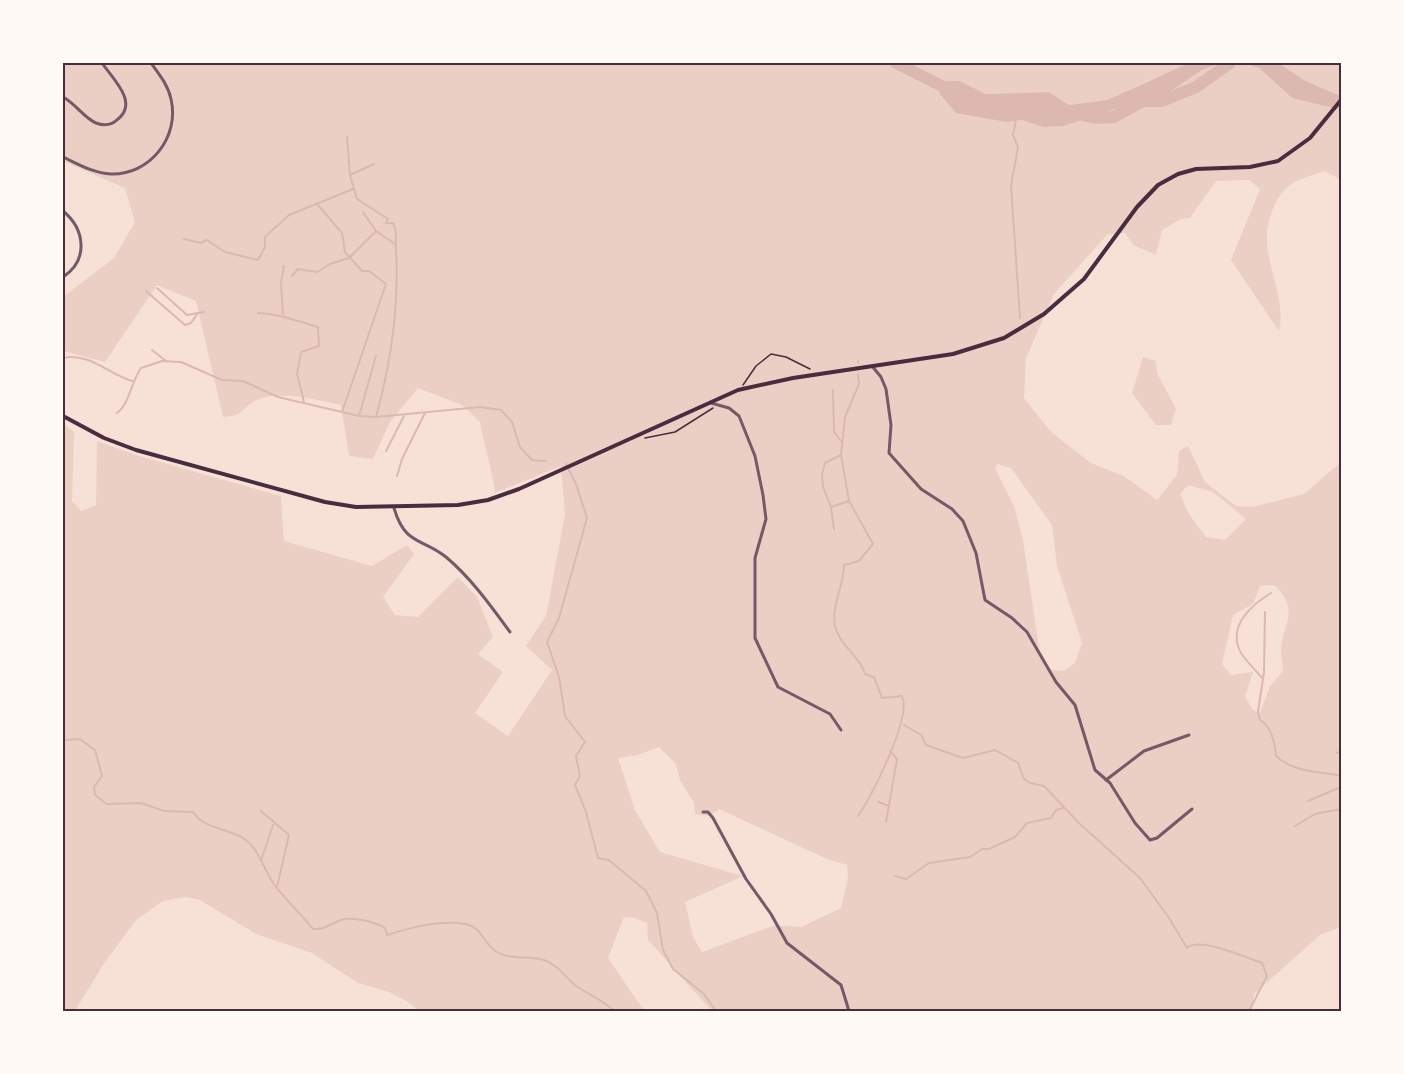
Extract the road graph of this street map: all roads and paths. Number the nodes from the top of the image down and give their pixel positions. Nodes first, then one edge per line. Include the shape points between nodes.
1 (102, 63) edge
2 (151, 63) edge
3 (63, 97) edge
4 (1341, 100) edge
5 (63, 157) edge
6 (63, 211) edge
7 (63, 277) edge
8 (872, 366) junction
9 (819, 374) junction
10 (738, 390) junction
11 (711, 403) junction
12 (715, 407) dead end
13 (63, 416) edge
14 (637, 439) dead end
15 (394, 508) junction
16 (510, 632) dead end
17 (841, 729) dead end
18 (1189, 735) dead end
19 (1107, 780) junction
20 (1192, 809) dead end
21 (703, 812) dead end
22 (849, 1011) edge

1 - 3 street via 125,97 125,110 118,120 98,124
2 - 5 street via 166,84 173,113 168,135 152,159 131,170 110,174
4 - 8 main road via 1305,144 1278,161 1250,167 1196,169 1158,185 1084,279 1044,314 1013,334 969,351
6 - 7 street via 77,226 82,248 75,266
8 - 9 main road
8 - 19 street via 885,386 891,425 890,453 921,489 963,521 976,553 985,600 1030,635 1056,682 1075,705 1088,740 1091,764
9 - 10 main road
9 - 10 path via 771,354
10 - 11 main road
11 - 15 main road via 507,494 467,504
11 - 17 street via 729,408 739,416 764,495 766,519 756,553 754,636 778,687 830,714
12 - 14 path via 675,432
13 - 15 main road via 144,453 336,504
15 - 16 street via 411,537 446,557 480,592
18 - 19 street via 1144,751
19 - 20 street via 1150,840
21 - 22 street via 713,818 787,943 841,985

